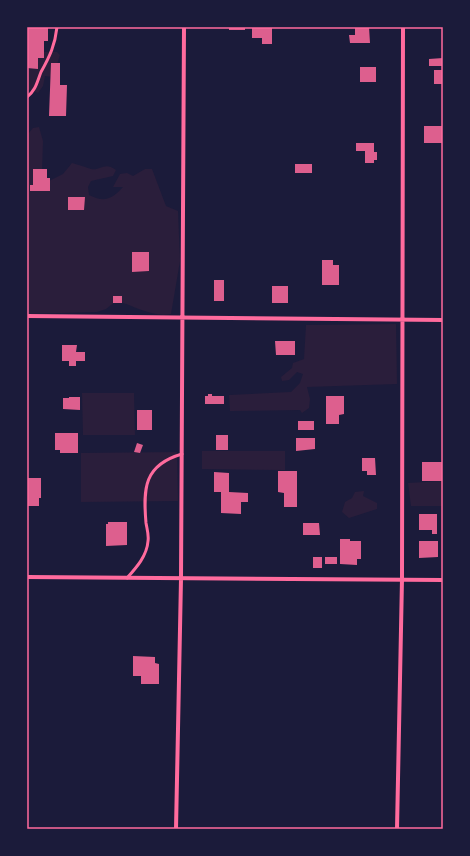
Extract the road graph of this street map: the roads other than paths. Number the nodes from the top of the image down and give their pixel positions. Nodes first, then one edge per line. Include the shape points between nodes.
1 (57, 27) edge
2 (184, 27) edge
3 (403, 27) edge
4 (27, 97) edge
5 (27, 316) edge
6 (182, 317) junction
7 (402, 320) junction
8 (443, 320) edge
9 (182, 454) junction
10 (27, 577) edge
11 (127, 578) junction
12 (181, 579) junction
13 (402, 580) junction
14 (443, 580) edge
15 (176, 829) edge
16 (397, 829) edge

1 - 4 lane via 51,55 34,92
2 - 6 street
3 - 7 street
5 - 6 street
6 - 7 street
6 - 9 street
7 - 8 street
7 - 13 street
9 - 11 lane via 168,458 153,469 146,484 148,542 140,563
9 - 12 street
10 - 11 street
11 - 12 street
12 - 13 street
12 - 15 street
13 - 14 street
13 - 16 street

